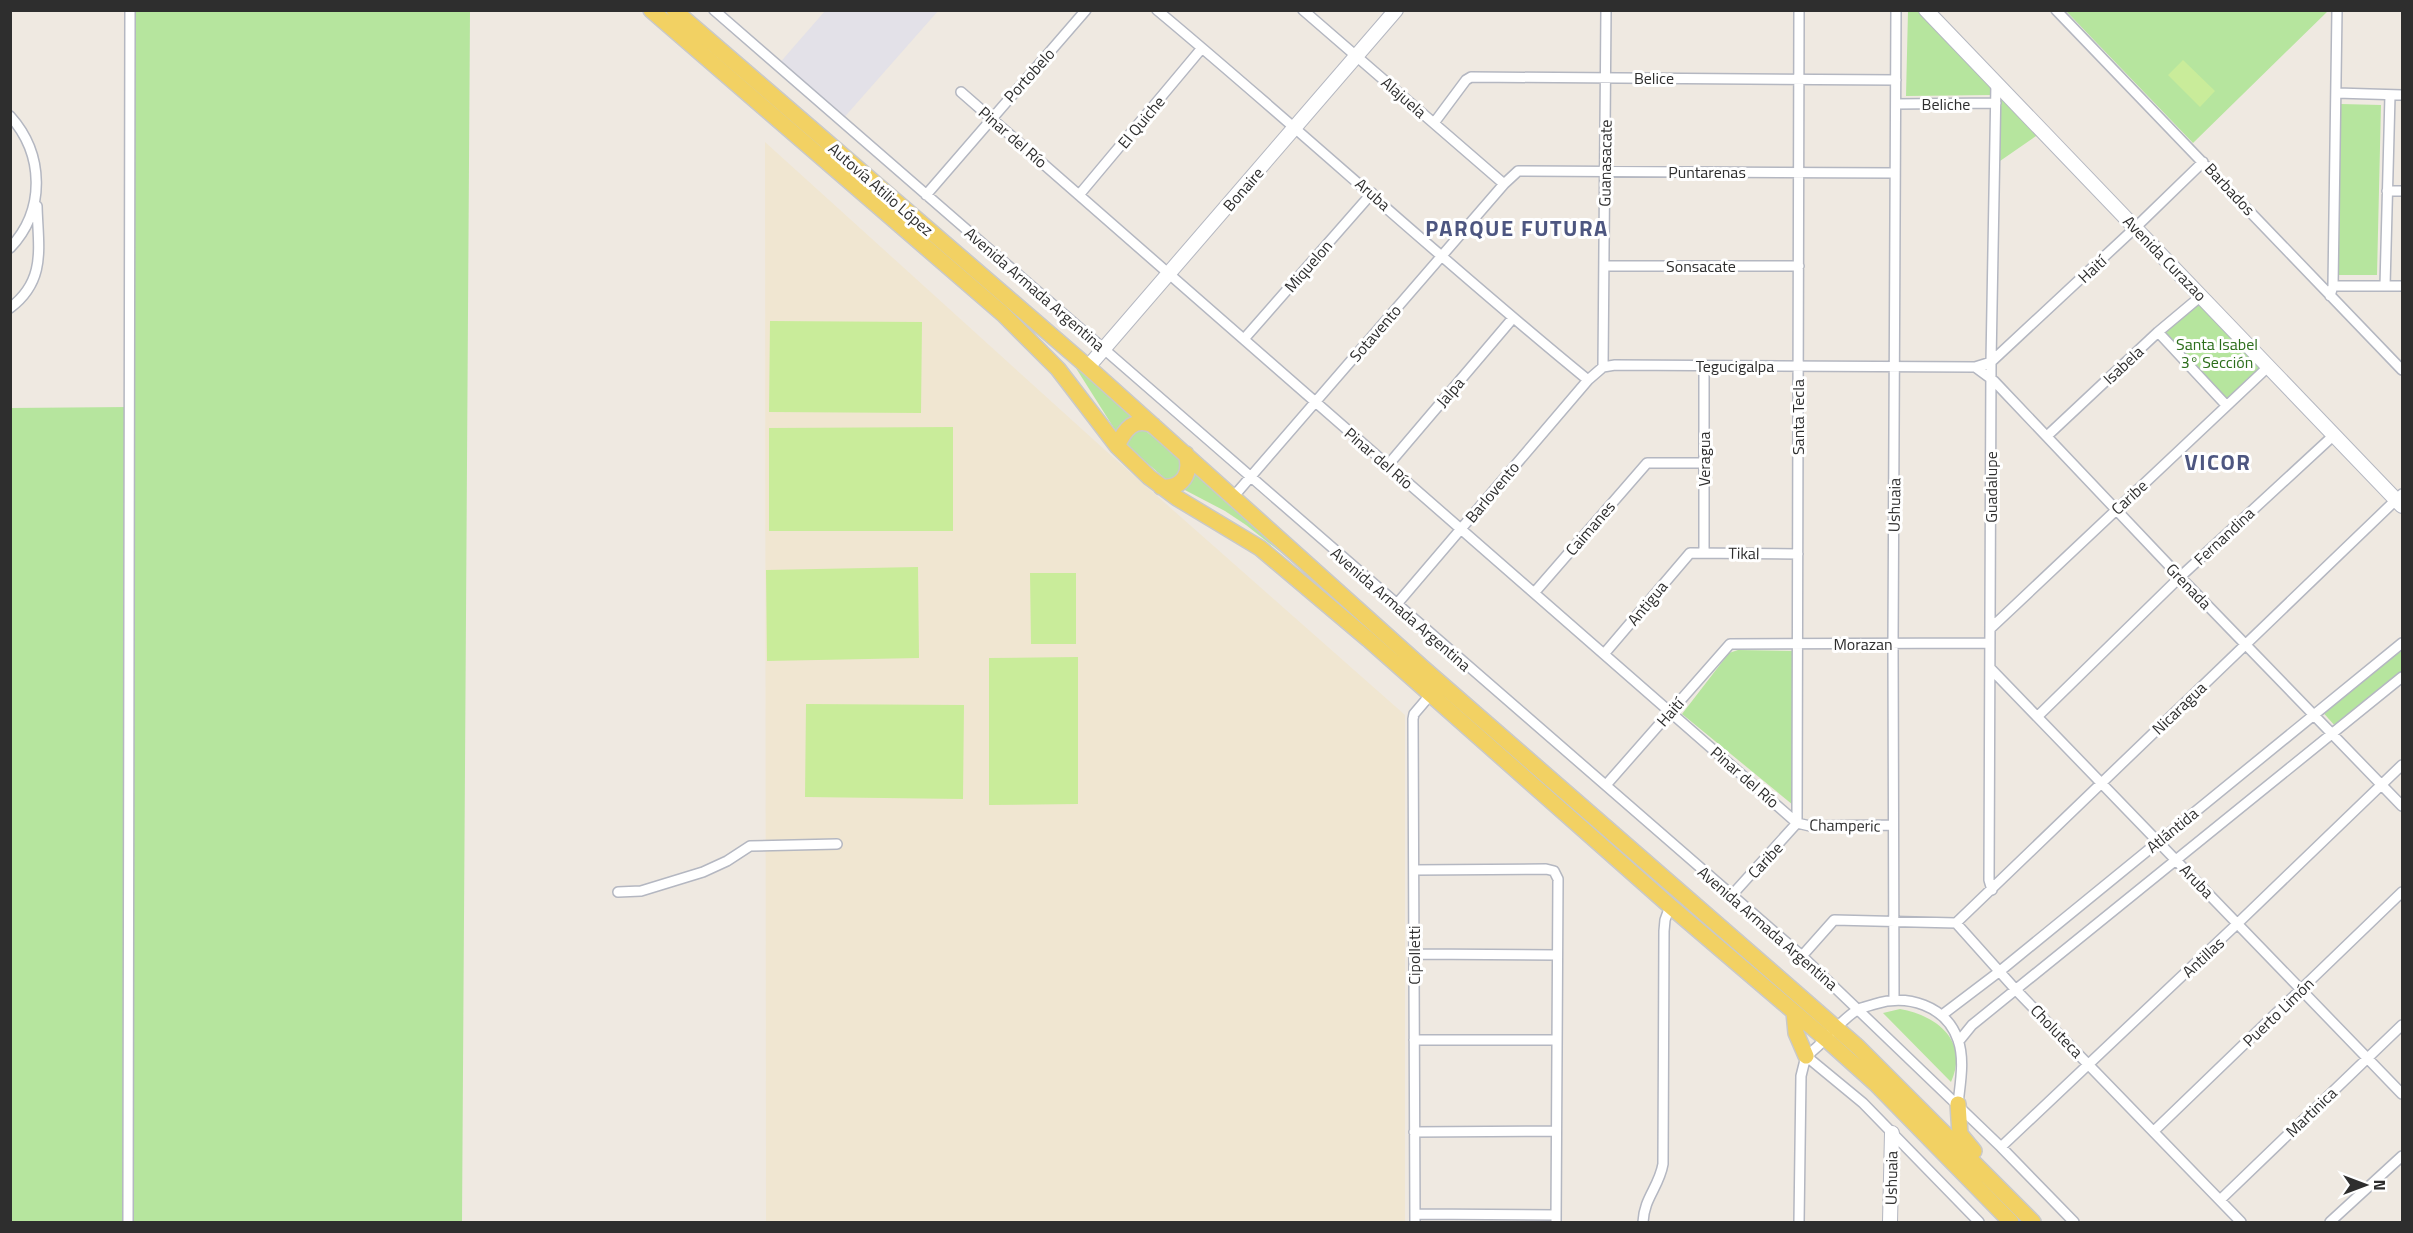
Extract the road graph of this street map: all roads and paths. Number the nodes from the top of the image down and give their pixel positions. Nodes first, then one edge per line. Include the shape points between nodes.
1 (130, 10) edge
2 (651, 10) edge
3 (674, 10) edge
4 (714, 10) edge
5 (1086, 10) edge
6 (1156, 10) edge
7 (1303, 10) edge
8 (1396, 10) edge
9 (1606, 10) edge
10 (1799, 10) edge
11 (1896, 10) edge
12 (1926, 10) edge
13 (2056, 10) edge
14 (2337, 10) edge
15 (1202, 48) junction
16 (1357, 57) junction
17 (1606, 78) junction
18 (1799, 78) junction
19 (1896, 80) junction
20 (1996, 83) junction
21 (961, 92) dead end
22 (2337, 93) junction
23 (2390, 95) junction
24 (2403, 95) edge
25 (1896, 104) junction
26 (1996, 104) junction
27 (10, 116) edge
28 (991, 118) junction
29 (1434, 123) junction
30 (1296, 128) junction
31 (2203, 162) junction
32 (1518, 171) joint
33 (1605, 171) junction
34 (1799, 173) junction
35 (1895, 173) junction
36 (1504, 184) junction
37 (2387, 191) junction
38 (2403, 191) edge
39 (1372, 193) junction
40 (37, 195) junction
41 (926, 195) junction
42 (1079, 195) junction
43 (2136, 227) junction
44 (10, 248) edge
45 (1442, 255) junction
46 (1604, 266) junction
47 (1799, 266) junction
48 (1169, 274) junction
49 (2385, 286) junction
50 (2403, 286) edge
51 (2331, 291) junction
52 (2201, 296) junction
53 (10, 308) edge
54 (1513, 318) junction
55 (2158, 332) junction
56 (1244, 339) junction
57 (1105, 348) junction
58 (1990, 362) junction
59 (1704, 365) junction
60 (1798, 366) junction
61 (1896, 366) junction
62 (2269, 366) junction
63 (1975, 367) junction
64 (1088, 368) junction
65 (1604, 368) junction
66 (1058, 369) joint
67 (2403, 369) edge
68 (1991, 377) junction
69 (1587, 380) junction
70 (1316, 402) junction
71 (2226, 405) junction
72 (1153, 425) junction
73 (2334, 435) junction
74 (2047, 436) junction
75 (1117, 446) junction
76 (1186, 454) junction
77 (1704, 463) junction
78 (1388, 465) junction
79 (1249, 477) junction
80 (1161, 487) junction
81 (1234, 496) junction
82 (2400, 500) edge
83 (2117, 508) junction
84 (1461, 529) junction
85 (1690, 552) joint
86 (1704, 553) junction
87 (1798, 554) junction
88 (2180, 577) junction
89 (1534, 593) junction
90 (1396, 605) junction
91 (1990, 628) junction
92 (1736, 643) joint
93 (1990, 643) junction
94 (2403, 643) edge
95 (1798, 644) junction
96 (1893, 644) junction
97 (2246, 644) junction
98 (1604, 654) junction
99 (1990, 668) junction
100 (2403, 676) edge
101 (1431, 694) junction
102 (1670, 712) junction
103 (2314, 716) junction
104 (2038, 717) junction
105 (2331, 734) junction
106 (2403, 765) edge
107 (2102, 783) junction
108 (1606, 785) junction
109 (2382, 785) junction
110 (2403, 806) edge
111 (1797, 823) junction
112 (1893, 825) junction
113 (2158, 841) junction
114 (837, 844) dead end
115 (2176, 860) junction
116 (1414, 870) junction
117 (1992, 890) junction
118 (618, 891) dead end
119 (2403, 892) edge
120 (1732, 895) junction
121 (1670, 906) junction
122 (1893, 920) junction
123 (1956, 923) junction
124 (2238, 923) junction
125 (1414, 954) junction
126 (1557, 955) junction
127 (1802, 956) junction
128 (2000, 971) junction
129 (2302, 989) junction
130 (2016, 990) junction
131 (1894, 999) junction
132 (1859, 1009) junction
133 (1794, 1012) junction
134 (1942, 1015) junction
135 (2403, 1024) edge
136 (1832, 1034) junction
137 (1414, 1040) junction
138 (1557, 1040) junction
139 (1959, 1041) junction
140 (1806, 1056) junction
141 (2368, 1058) junction
142 (2088, 1064) junction
143 (2403, 1094) edge
144 (1958, 1104) junction
145 (1556, 1131) junction
146 (2154, 1131) junction
147 (1414, 1132) junction
148 (1892, 1133) junction
149 (2001, 1147) junction
150 (2403, 1156) edge
151 (2220, 1200) junction
152 (2018, 1208) junction
153 (1415, 1218) edge
154 (1556, 1219) edge
155 (128, 1222) edge
156 (1643, 1222) edge
157 (1799, 1222) edge
158 (1890, 1222) edge
159 (1979, 1222) edge
160 (2011, 1222) edge
161 (2033, 1222) edge
162 (2074, 1222) edge
163 (2241, 1222) edge
164 (2330, 1222) edge

1 - 155 street
2 - 66 main road, Autovía Atilio López via 1003,314
3 - 64 main road, Autovía Atilio López
4 - 41 street, Avenida Armada Argentina
5 - 28 street, Portobelo
6 - 15 street, Aruba
7 - 16 street, Alajuela
8 - 16 street, Bonaire
9 - 17 street, Guanasacate
10 - 18 street, Santa Tecla
11 - 19 street, Ushuaia
12 - 20 street, Avenida Curazao
13 - 31 street, Barbados
14 - 22 street
15 - 30 street, Aruba
15 - 42 street, El Quiche
16 - 29 street, Alajuela
16 - 30 street, Bonaire
17 - 18 street, Belice
17 - 29 street, Belice via 1472,77
17 - 33 street, Guanasacate
18 - 19 street, Belice
18 - 34 street, Santa Tecla
19 - 25 street, Ushuaia
20 - 26 street, Guadalupe
20 - 43 street, Avenida Curazao
21 - 28 street, Pinar del Río
22 - 23 street
22 - 51 street
23 - 24 street
23 - 37 street
25 - 26 street, Beliche
25 - 35 street, Ushuaia
26 - 58 street, Guadalupe
27 - 40 street via 31,148
28 - 41 street, Portobelo
28 - 42 street, Pinar del Río
29 - 36 street, Alajuela
30 - 39 street, Aruba
30 - 48 street, Bonaire
31 - 43 street, Haití
31 - 51 street, Barbados
32 - 33 street, Puntarenas
32 - 36 street, Sotavento
33 - 34 street, Puntarenas
33 - 46 street, Guanasacate
34 - 35 street, Puntarenas
34 - 47 street, Santa Tecla
35 - 61 street, Ushuaia
36 - 45 street, Sotavento
37 - 38 street
37 - 49 street
39 - 45 street, Aruba
39 - 56 street, Miquelon
40 - 44 street via 21,237
40 - 53 street via 39,264 25,297
41 - 57 street, Avenida Armada Argentina
42 - 48 street, Pinar del Río
43 - 52 street, Avenida Curazao
43 - 58 street, Haití
45 - 54 street, Aruba
45 - 70 street, Sotavento
46 - 47 street, Sonsacate
46 - 65 street, Guanasacate
47 - 60 street, Santa Tecla
48 - 56 street, Pinar del Río
48 - 57 street, Bonaire
49 - 50 street
49 - 51 street
51 - 67 street, Barbados
52 - 55 street, Isabela
52 - 62 street, Avenida Curazao
54 - 69 street, Aruba
54 - 78 street, Jalpa
55 - 71 street
55 - 74 street, Isabela
56 - 70 street, Pinar del Río
57 - 64 street, Bonaire
57 - 79 street, Avenida Armada Argentina
58 - 63 street, Haití
58 - 68 street, Guadalupe
59 - 60 street, Tegucigalpa
59 - 65 street, Tegucigalpa
59 - 77 street, Veragua
60 - 61 street, Tegucigalpa
60 - 87 street, Santa Tecla
61 - 63 street, Tegucigalpa
61 - 96 street, Ushuaia
62 - 71 street, Caribe
62 - 73 street, Avenida Curazao
63 - 68 street, Grenada
64 - 72 main road, Avenida Armada Argentina
65 - 69 street
66 - 75 main road, Avenida Armada Argentina
68 - 74 street, Grenada
68 - 91 street, Guadalupe
69 - 84 street, Barlovento
70 - 78 street, Pinar del Río
70 - 79 street, Sotavento
71 - 83 street, Caribe
72 - 75 main road via 1135,422 1122,434
72 - 76 main road, Avenida Armada Argentina
73 - 82 street, Avenida Curazao
73 - 88 street, Fernandina
74 - 83 street, Grenada
75 - 80 main road, Avenida Armada Argentina
76 - 80 main road via 1189,470 1184,481 1173,487
76 - 81 main road, Avenida Armada Argentina
77 - 86 street, Veragua
77 - 89 street, Caimanes via 1647,464
78 - 84 street, Pinar del Río
79 - 81 street, Sotavento
79 - 90 street, Avenida Armada Argentina
80 - 101 main road, Avenida Armada Argentina via 1260,548
81 - 136 main road, Avenida Armada Argentina
82 - 97 street, Nicaragua
83 - 88 street, Grenada
83 - 91 street, Caribe
84 - 89 street, Pinar del Río
84 - 90 street, Barlovento
85 - 86 street, Tikal
85 - 98 street, Antigua
86 - 87 street, Tikal
87 - 95 street, Santa Tecla
88 - 97 street, Grenada
88 - 104 street, Fernandina
89 - 98 street, Pinar del Río
90 - 108 street, Avenida Armada Argentina
91 - 93 street, Guadalupe
92 - 95 street, Morazan
92 - 102 street, Haití via 1726,647
93 - 96 street, Morazan
93 - 99 street, Guadalupe
94 - 103 street, Atlántida
95 - 96 street, Morazan
95 - 111 street, Santa Tecla
96 - 112 street, Ushuaia
97 - 103 street, Grenada
97 - 107 street, Nicaragua
98 - 102 street, Pinar del Río
99 - 104 street, Aruba
99 - 117 street, Guadalupe
100 - 105 street, Atlántida
101 - 116 street, Cipolletti via 1413,719
101 - 121 main road, Avenida Armada Argentina
102 - 108 street, Haití
102 - 111 street, Pinar del Río
103 - 105 street, Grenada
103 - 113 street, Atlántida
104 - 107 street, Aruba
105 - 109 street, Grenada
105 - 115 street, Atlántida
106 - 109 street, Antillas
107 - 113 street, Aruba
107 - 117 street, Nicaragua
108 - 120 street, Avenida Armada Argentina
109 - 110 street, Grenada
109 - 124 street, Antillas
111 - 112 street, Champeric
111 - 120 street, Caribe
112 - 122 street, Ushuaia
113 - 115 street, Aruba
113 - 128 street, Atlántida
114 - 118 street via 750,846 703,872 641,891
115 - 124 street, Aruba
115 - 130 street, Atlántida
116 - 125 street, Cipolletti
116 - 126 street via 1554,871 1558,879
117 - 123 street, Nicaragua
119 - 129 street, Puerto Limón
120 - 127 street, Avenida Armada Argentina
121 - 133 main road, Avenida Armada Argentina
121 - 156 street via 1665,920 1663,1164 1661,1177 1646,1201
122 - 123 street
122 - 127 street via 1838,919 1828,923
122 - 131 street, Ushuaia
123 - 128 street, Choluteca
124 - 129 street, Aruba
124 - 142 street, Antillas
125 - 126 street
125 - 137 street, Cipolletti
126 - 138 street
127 - 132 street, Avenida Armada Argentina
128 - 130 street, Choluteca
128 - 134 street, Atlántida
129 - 141 street, Aruba
129 - 146 street, Puerto Limón
130 - 139 street, Atlántida via 1968,1028
130 - 142 street, Choluteca
131 - 132 street
131 - 134 street via 1921,1003
132 - 136 street
132 - 144 street, Avenida Armada Argentina
133 - 136 main road, Avenida Armada Argentina
133 - 140 main road via 1796,1033
134 - 139 street
135 - 141 street, Martinica
136 - 140 street
136 - 152 main road, Avenida Armada Argentina
136 - 160 main road, Avenida Armada Argentina
137 - 138 street
137 - 147 street, Cipolletti
138 - 145 street
139 - 144 street
140 - 148 street via 1863,1103
140 - 157 street via 1801,1076
141 - 143 street, Aruba
141 - 151 street, Martinica
142 - 146 street, Choluteca
142 - 149 street, Antillas
144 - 149 street, Avenida Armada Argentina
144 - 152 main road via 1963,1140 2009,1191
145 - 147 street
145 - 154 street
146 - 151 street, Choluteca
147 - 153 street, Cipolletti
148 - 158 street, Ushuaia
148 - 159 street
149 - 162 street, Avenida Armada Argentina
150 - 164 street
151 - 163 street, Choluteca
152 - 161 main road, Avenida Armada Argentina
153 - 154 street

